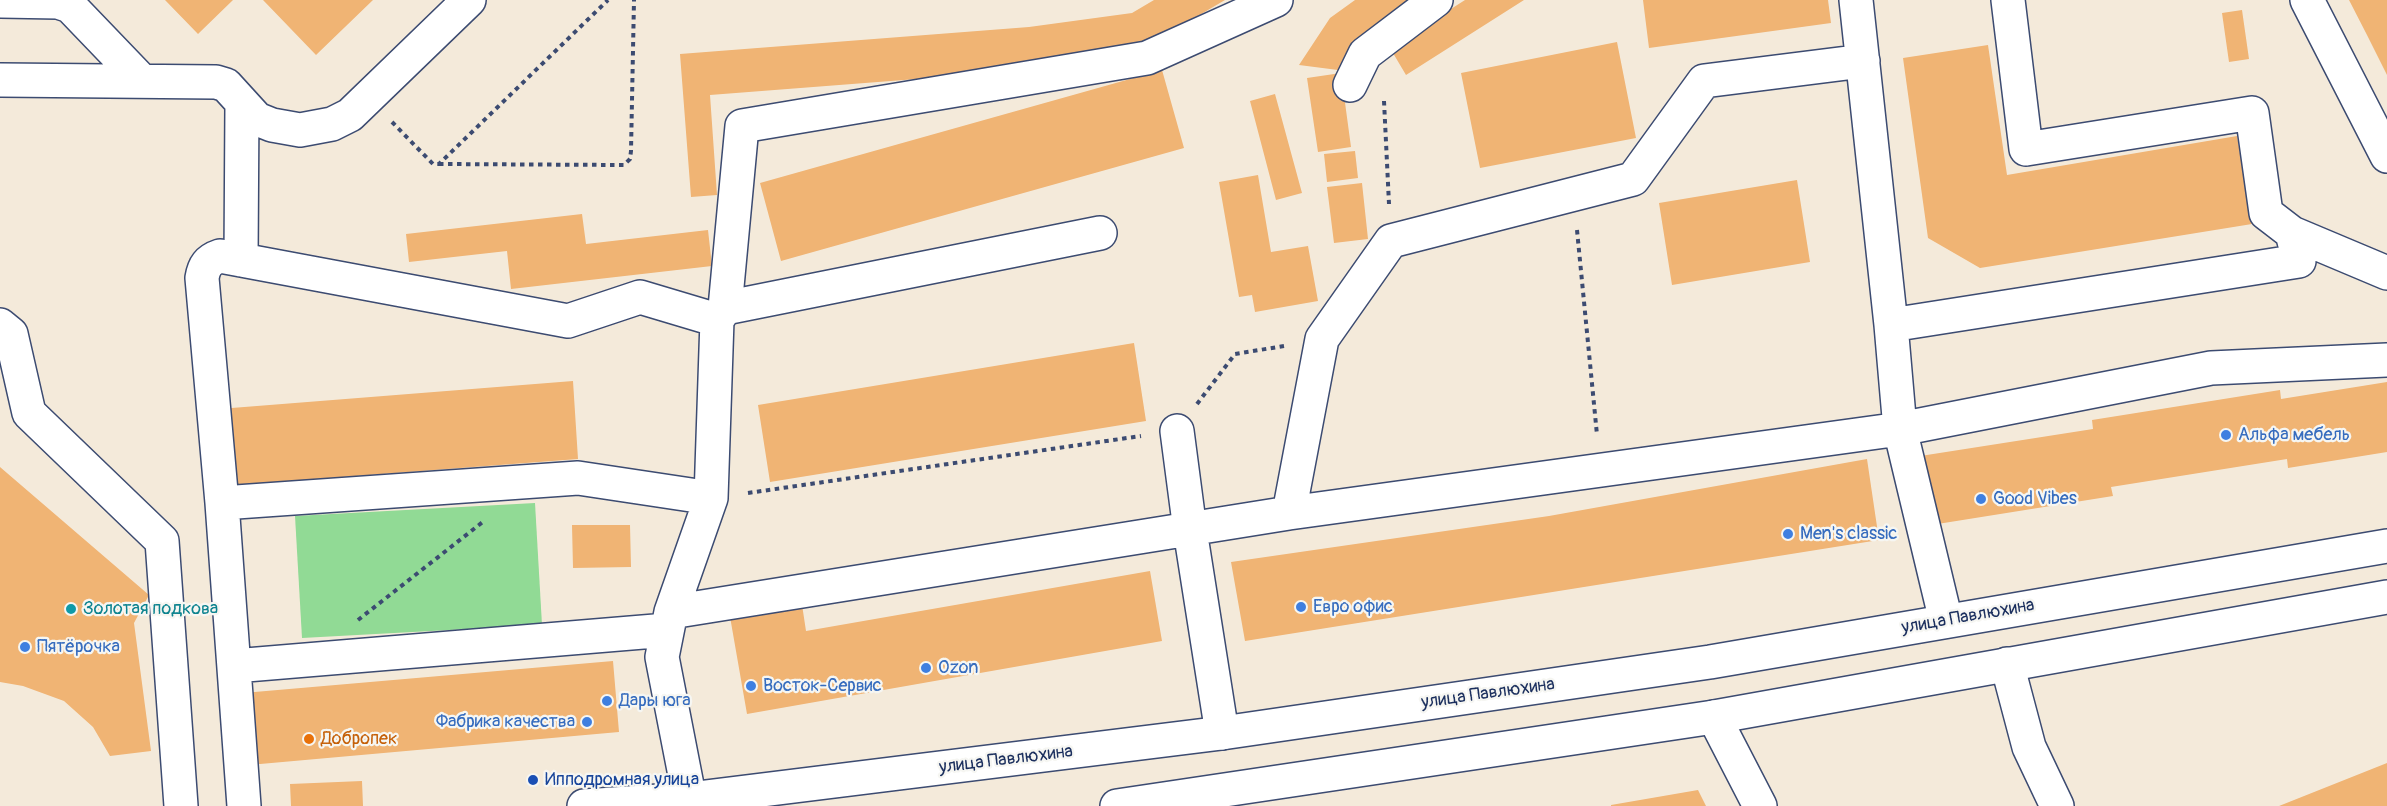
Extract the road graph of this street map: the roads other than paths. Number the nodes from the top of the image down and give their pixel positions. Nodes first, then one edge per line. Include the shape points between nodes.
1 (469, 0) edge
2 (1276, 0) edge
3 (1436, 0) edge
4 (1856, 0) edge
5 (2008, 0) edge
6 (2307, 0) edge
7 (0, 1) edge
8 (1863, 61) junction
9 (0, 80) edge
10 (142, 81) junction
11 (1350, 85) dead end
12 (242, 103) junction
13 (2387, 156) edge
14 (1100, 233) dead end
15 (2292, 233) junction
16 (227, 259) junction
17 (2387, 273) edge
18 (721, 314) junction
19 (0, 325) edge
20 (1891, 325) junction
21 (2387, 360) edge
22 (1900, 429) junction
23 (1177, 431) road end
24 (711, 498) junction
25 (222, 503) junction
26 (1289, 513) junction
27 (1190, 530) junction
28 (2387, 546) edge
29 (2387, 597) edge
30 (669, 621) junction
31 (1946, 621) junction
32 (2007, 664) junction
33 (234, 666) junction
34 (1714, 717) junction
35 (1222, 733) junction
36 (690, 803) edge
37 (181, 806) edge
38 (244, 806) edge
39 (584, 806) edge
40 (1117, 806) edge
41 (1760, 806) edge
42 (2057, 806) edge

1 - 12 main road via 350,115 332,124 285,129 257,119
2 - 18 main road via 1148,58 742,126
3 - 11 main road via 1365,54
4 - 8 main road
5 - 15 main road via 2026,149 2252,113 2266,213
6 - 13 main road
7 - 10 main road via 58,2 70,6
8 - 20 main road
8 - 26 main road via 1704,81 1633,179 1391,241 1323,339
9 - 10 main road
10 - 12 main road via 216,82 226,86
12 - 16 main road
14 - 18 main road
15 - 17 main road
15 - 20 main road via 2299,261
16 - 18 main road via 568,321 640,297
16 - 25 main road via 203,270 202,278
18 - 24 main road
19 - 37 main road via 11,334 29,413 162,541
20 - 22 main road
21 - 22 main road via 2211,368
22 - 26 main road
22 - 31 main road
23 - 27 main road
24 - 25 main road via 578,478
24 - 30 main road
25 - 33 main road
26 - 27 main road
27 - 30 main road
27 - 35 main road
28 - 31 main road, улица Павлюхина
29 - 32 main road
30 - 33 main road
30 - 36 main road via 662,657
31 - 35 main road, улица Павлюхина via 1710,662
32 - 34 main road
32 - 42 main road via 2028,747
33 - 38 main road
34 - 40 main road
34 - 41 main road
35 - 36 main road, улица Павлюхина
36 - 39 main road, улица Павлюхина

